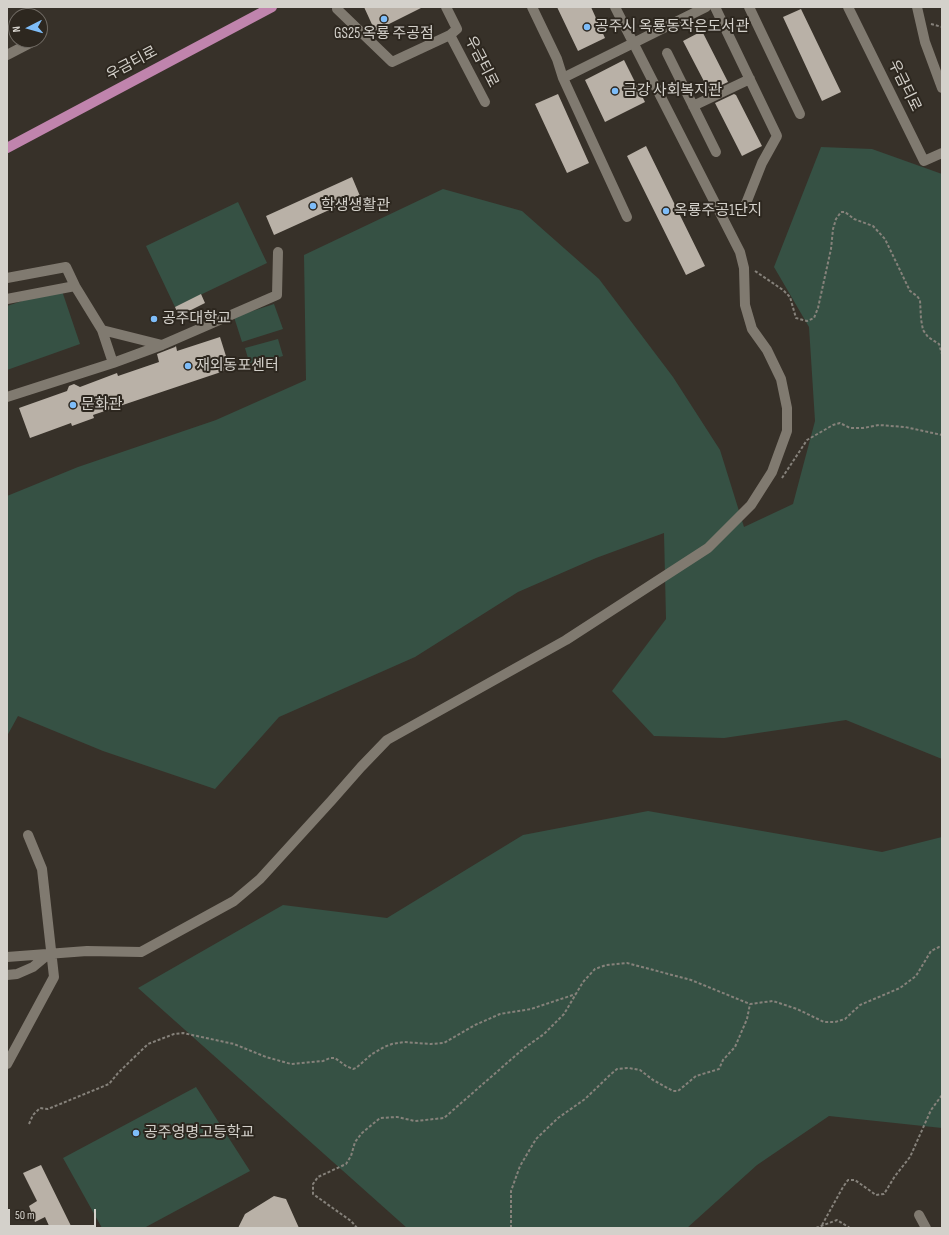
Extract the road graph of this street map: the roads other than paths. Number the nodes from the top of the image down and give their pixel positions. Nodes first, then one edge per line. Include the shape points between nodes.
1 (272, 7) edge
2 (446, 7) edge
3 (532, 7) edge
4 (615, 7) edge
5 (706, 7) edge
6 (715, 7) edge
7 (749, 7) edge
8 (848, 7) edge
9 (917, 7) edge
10 (337, 9) dead end
11 (450, 35) junction
12 (633, 43) junction
13 (22, 48) edge
14 (667, 52) dead end
15 (7, 55) edge
16 (563, 78) junction
17 (750, 79) junction
18 (942, 88) edge
19 (485, 102) dead end
20 (693, 106) junction
21 (800, 114) dead end
22 (7, 148) edge
23 (716, 152) dead end
24 (942, 153) edge
25 (745, 206) dead end
26 (627, 217) dead end
27 (278, 252) dead end
28 (7, 278) edge
29 (75, 286) junction
30 (7, 299) edge
31 (102, 330) junction
32 (162, 345) junction
33 (113, 363) junction
34 (7, 397) edge
35 (28, 835) dead end
36 (51, 952) junction
37 (7, 957) edge
38 (7, 975) edge
39 (7, 1064) edge
40 (919, 1215) dead end
41 (926, 1228) edge

1 - 22 main road, 우금티로
2 - 11 street, 우금티로 via 457,29
3 - 16 street via 557,59
4 - 12 street
5 - 12 street
6 - 17 street
7 - 21 street
8 - 24 street, 우금티로 via 924,161
9 - 18 street via 925,42
10 - 11 street, 우금티로 via 392,62
11 - 19 street, 우금티로
12 - 16 street
12 - 36 street via 740,252 744,268 744,305 752,329 767,350 780,378 787,408 787,432 772,472 751,505 708,548 566,640 387,740 260,879 234,901 141,952
13 - 15 street
14 - 20 street
16 - 26 street
17 - 20 street
17 - 25 street via 777,136 762,162
20 - 23 street
27 - 32 street via 277,295
28 - 29 street via 66,267
29 - 30 street
29 - 31 street
31 - 32 street
31 - 33 street
32 - 33 street
33 - 34 street
35 - 36 street via 42,869
36 - 37 street
36 - 38 street via 33,967
36 - 39 street via 54,977
40 - 41 street

